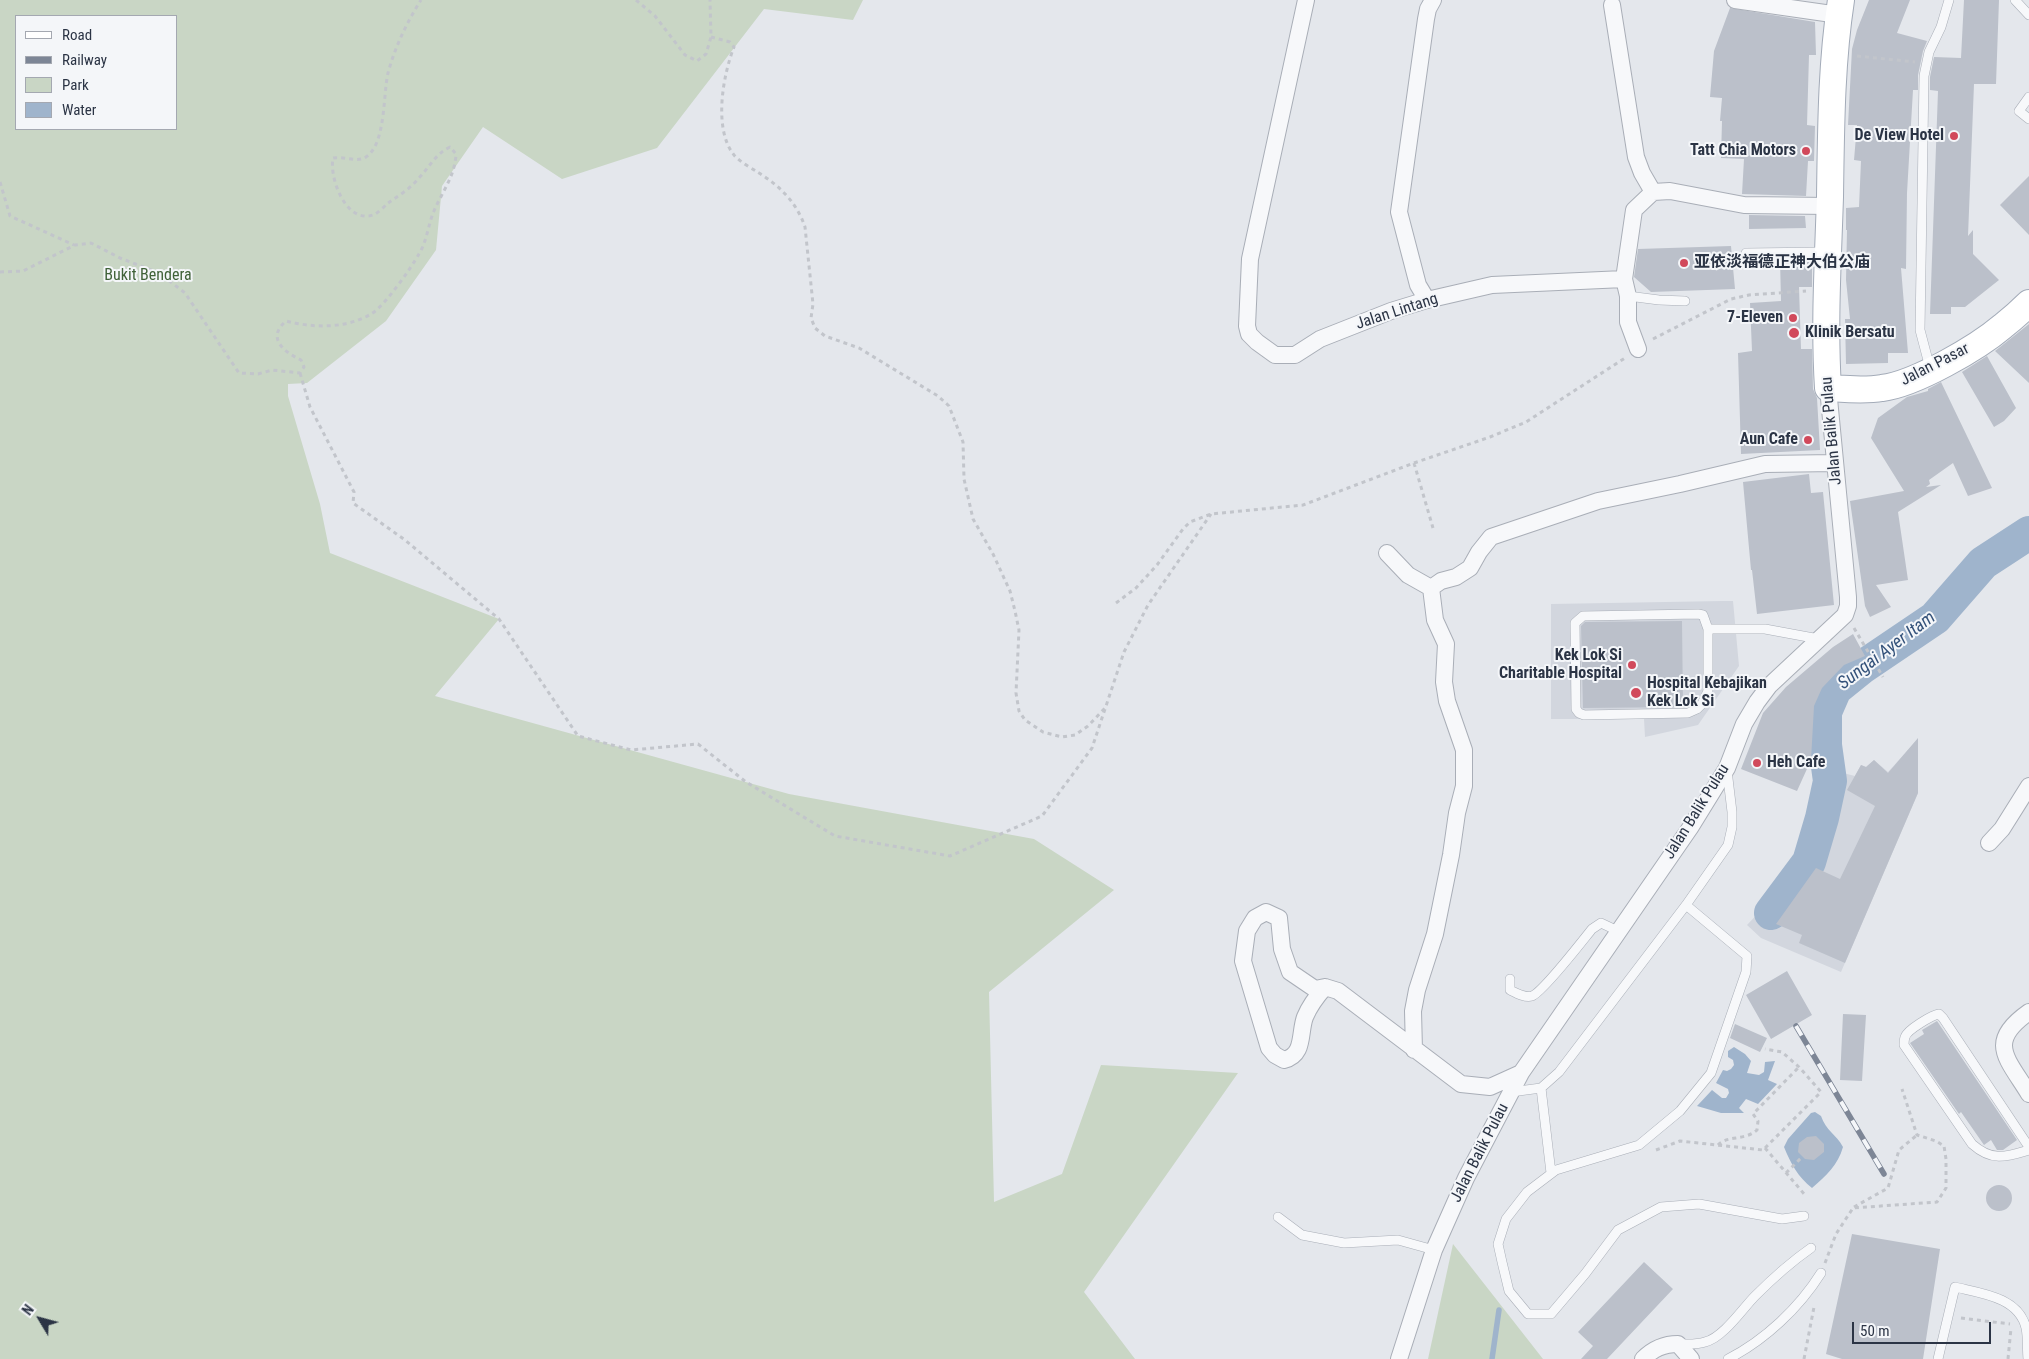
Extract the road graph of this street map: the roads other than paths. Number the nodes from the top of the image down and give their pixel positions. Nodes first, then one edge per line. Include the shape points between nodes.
1 (1306, 0) edge
2 (1433, 0) edge
3 (1735, 0) edge
4 (1950, 0) edge
5 (2015, 0) edge
6 (1612, 5) dead end
7 (1840, 8) edge
8 (2029, 14) edge
9 (2029, 97) edge
10 (2029, 119) edge
11 (1653, 192) junction
12 (1829, 206) junction
13 (1828, 252) junction
14 (1746, 253) dead end
15 (1624, 279) junction
16 (1628, 296) junction
17 (1427, 300) junction
18 (1685, 301) dead end
19 (2029, 303) edge
20 (1638, 349) road end
21 (1931, 370) junction
22 (1828, 388) junction
23 (1835, 463) junction
24 (1387, 553) dead end
25 (1431, 588) junction
26 (1708, 629) junction
27 (1820, 640) junction
28 (1727, 768) junction
29 (2029, 786) edge
30 (1989, 843) dead end
31 (1686, 905) junction
32 (1618, 931) junction
33 (1510, 979) dead end
34 (1325, 987) junction
35 (2029, 1012) edge
36 (1414, 1050) junction
37 (1521, 1073) junction
38 (1541, 1088) junction
39 (1511, 1092) junction
40 (2029, 1094) edge
41 (2029, 1148) edge
42 (1552, 1173) junction
43 (1804, 1216) dead end
44 (1278, 1217) dead end
45 (1811, 1248) dead end
46 (1434, 1250) junction
47 (1821, 1273) road end
48 (1678, 1344) junction
49 (1400, 1359) edge
50 (1643, 1359) edge
51 (1691, 1359) edge
52 (1728, 1359) edge
53 (1938, 1359) edge
54 (2028, 1359) edge

1 - 17 street, Jalan Lintang via 1250,259 1249,334 1275,355 1295,355 1320,339
2 - 17 street via 1426,19 1400,212 1418,285
3 - 7 street
4 - 21 lane via 1926,64 1920,330
5 - 8 lane
6 - 11 street via 1636,157
7 - 12 main road, Jalan Balik Pulau
9 - 10 lane via 2019,111
11 - 12 street via 1670,191 1744,205
11 - 15 street via 1634,210
12 - 13 main road, Jalan Balik Pulau
13 - 14 lane
13 - 22 main road, Jalan Balik Pulau
15 - 16 street
15 - 17 street, Jalan Lintang via 1492,285
16 - 18 lane
16 - 20 street via 1628,322
19 - 21 main road, Jalan Pasar via 2003,327
21 - 22 main road, Jalan Pasar via 1906,382 1882,388
22 - 23 street, Jalan Balik Pulau
23 - 25 street via 1766,464 1598,500 1491,538 1470,568
23 - 27 street, Jalan Balik Pulau via 1848,606 1845,615
24 - 25 street via 1408,575
25 - 36 street via 1435,620 1446,644 1444,682 1447,701 1464,750 1464,786 1435,934 1413,1011
26 - 26 lane via 1708,690 1697,709 1688,713 1578,713 1577,619 1583,616 1698,614 1703,615
26 - 27 lane via 1765,629
27 - 28 street, Jalan Balik Pulau via 1757,702 1744,724
28 - 31 lane via 1732,812 1728,845
28 - 32 street, Jalan Balik Pulau via 1690,828
29 - 30 street via 2002,829
31 - 38 lane via 1559,1072
31 - 42 lane via 1747,956 1746,972 1711,1074 1680,1111 1639,1145
32 - 33 lane via 1601,922 1544,987 1532,996 1510,990
32 - 37 street, Jalan Balik Pulau
34 - 34 street via 1315,989 1290,972 1282,949 1279,918 1266,912 1255,918 1246,931 1243,961 1269,1048 1275,1055 1284,1060 1296,1054 1305,1019 1313,1001
34 - 36 street via 1338,991
35 - 40 street via 2014,1022 2004,1044 2006,1056
36 - 37 street via 1461,1084 1490,1087
37 - 39 street, Jalan Balik Pulau
38 - 39 lane
38 - 42 lane
39 - 46 street, Jalan Balik Pulau via 1466,1178
41 - 41 lane via 1998,1158 1972,1144 1904,1045 1907,1033 1939,1014
42 - 43 lane via 1527,1192 1506,1219 1498,1244 1510,1291 1528,1314 1551,1314 1618,1230 1661,1207 1699,1204 1782,1218
44 - 46 lane via 1302,1235 1344,1243 1398,1240
45 - 48 lane via 1754,1297 1733,1322 1706,1342
46 - 49 street, Jalan Balik Pulau
47 - 52 lane via 1798,1304 1765,1334
48 - 50 street via 1657,1348
48 - 51 street
53 - 54 lane via 1955,1287 2003,1300 2017,1312 2026,1326

